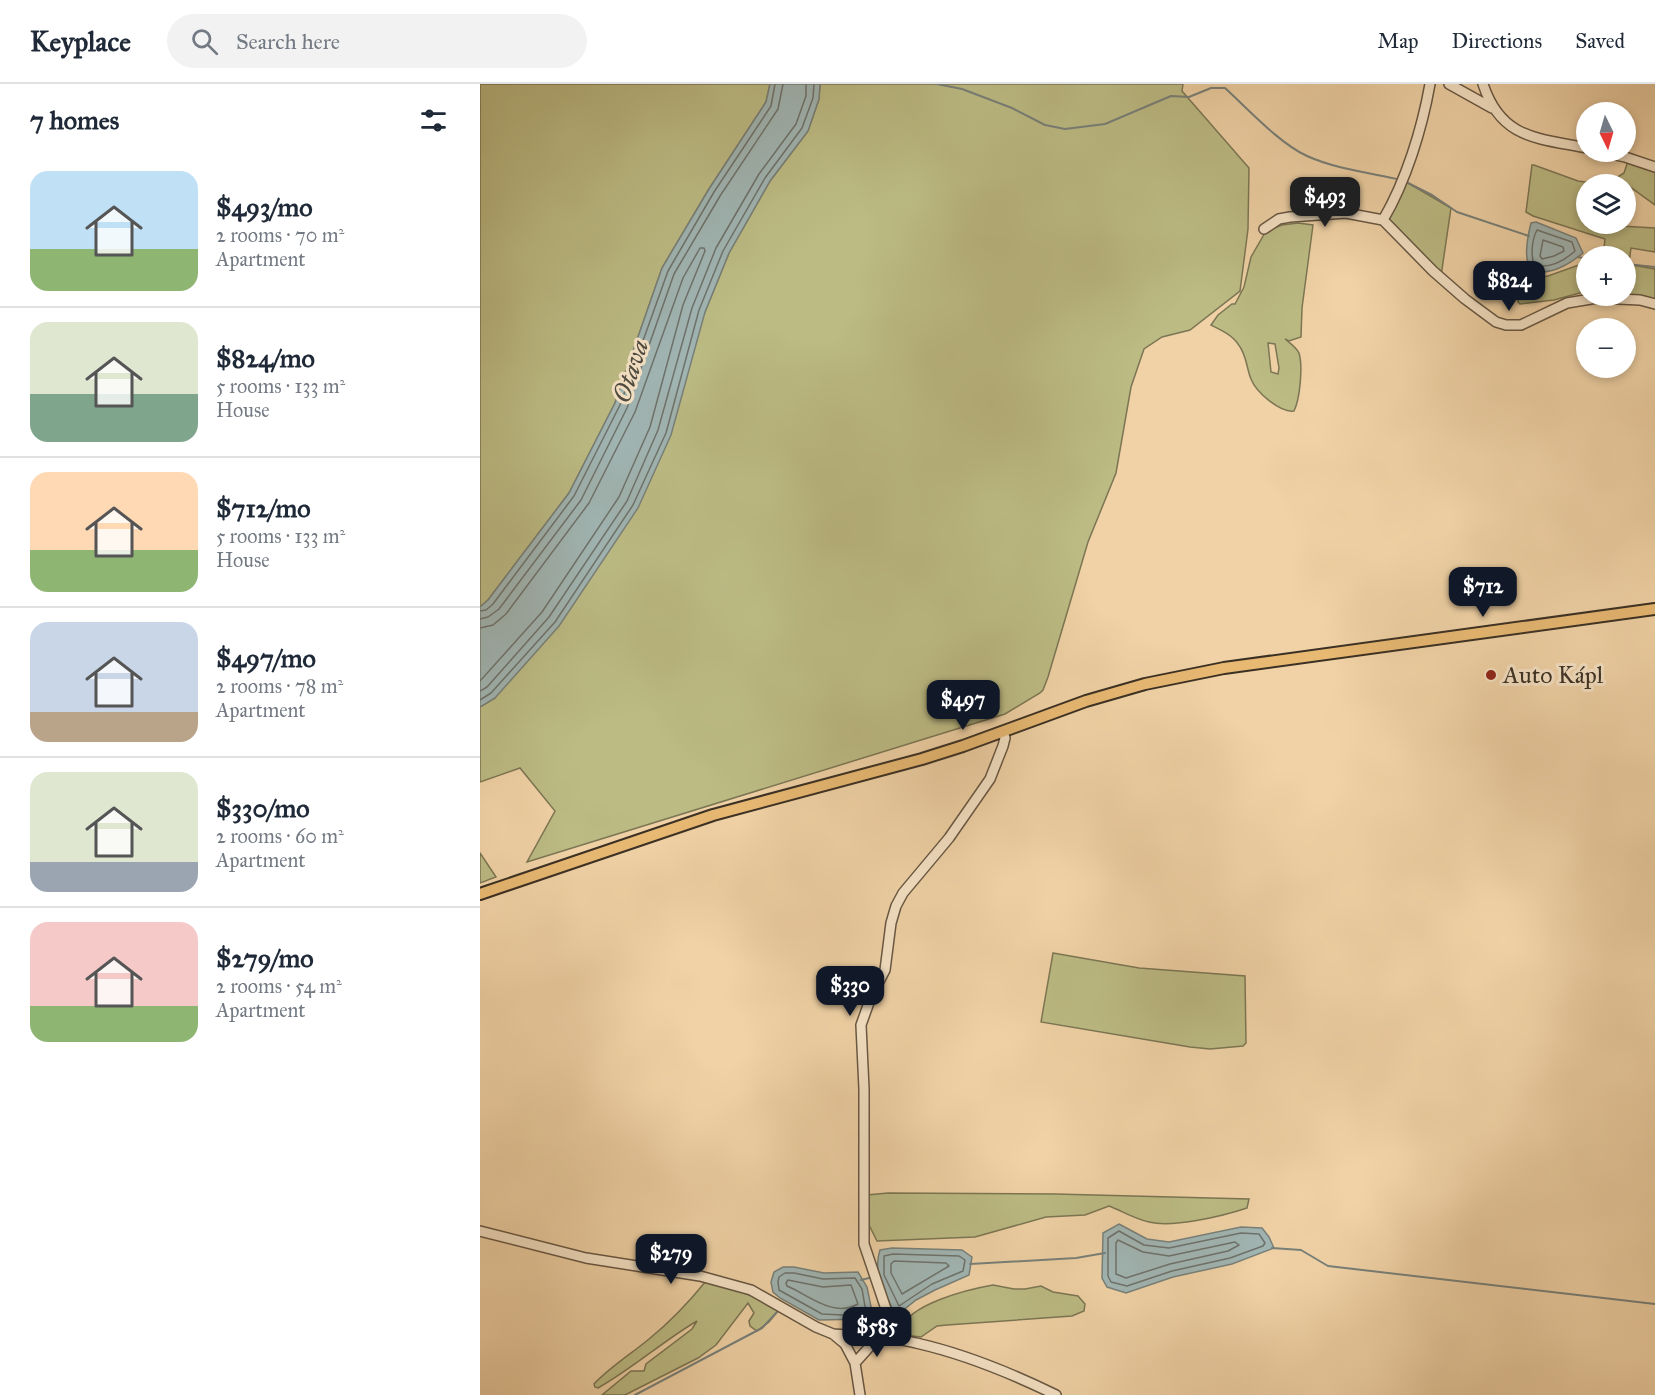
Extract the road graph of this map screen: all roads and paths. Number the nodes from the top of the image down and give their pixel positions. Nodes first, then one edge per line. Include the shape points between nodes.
1 (1430, 84) edge
2 (1449, 84) edge
3 (1483, 84) edge
4 (1492, 108) junction
5 (1576, 146) edge
6 (1636, 161) edge
7 (1655, 167) edge
8 (1383, 220) junction
9 (1264, 229) dead end
10 (1655, 304) edge
11 (1655, 609) edge
12 (1003, 732) junction
13 (480, 894) edge
14 (480, 1231) edge
15 (832, 1334) junction
16 (885, 1337) junction
17 (855, 1362) junction
18 (860, 1395) edge
19 (1056, 1395) edge

1 - 8 street via 1418,138
2 - 4 street
3 - 4 street
4 - 5 street via 1518,130
6 - 7 street
8 - 9 street via 1346,213 1290,217
8 - 10 street via 1433,271 1502,324 1521,325 1567,303 1597,298
11 - 12 main road via 1224,668 1086,700
12 - 13 main road via 922,759 713,814
12 - 16 street via 1003,746 990,779 896,906 885,970 861,1025 864,1244 886,1309
14 - 15 street via 751,1290
15 - 16 street
15 - 17 street via 845,1344
16 - 17 street
16 - 19 street via 949,1351
17 - 18 street

